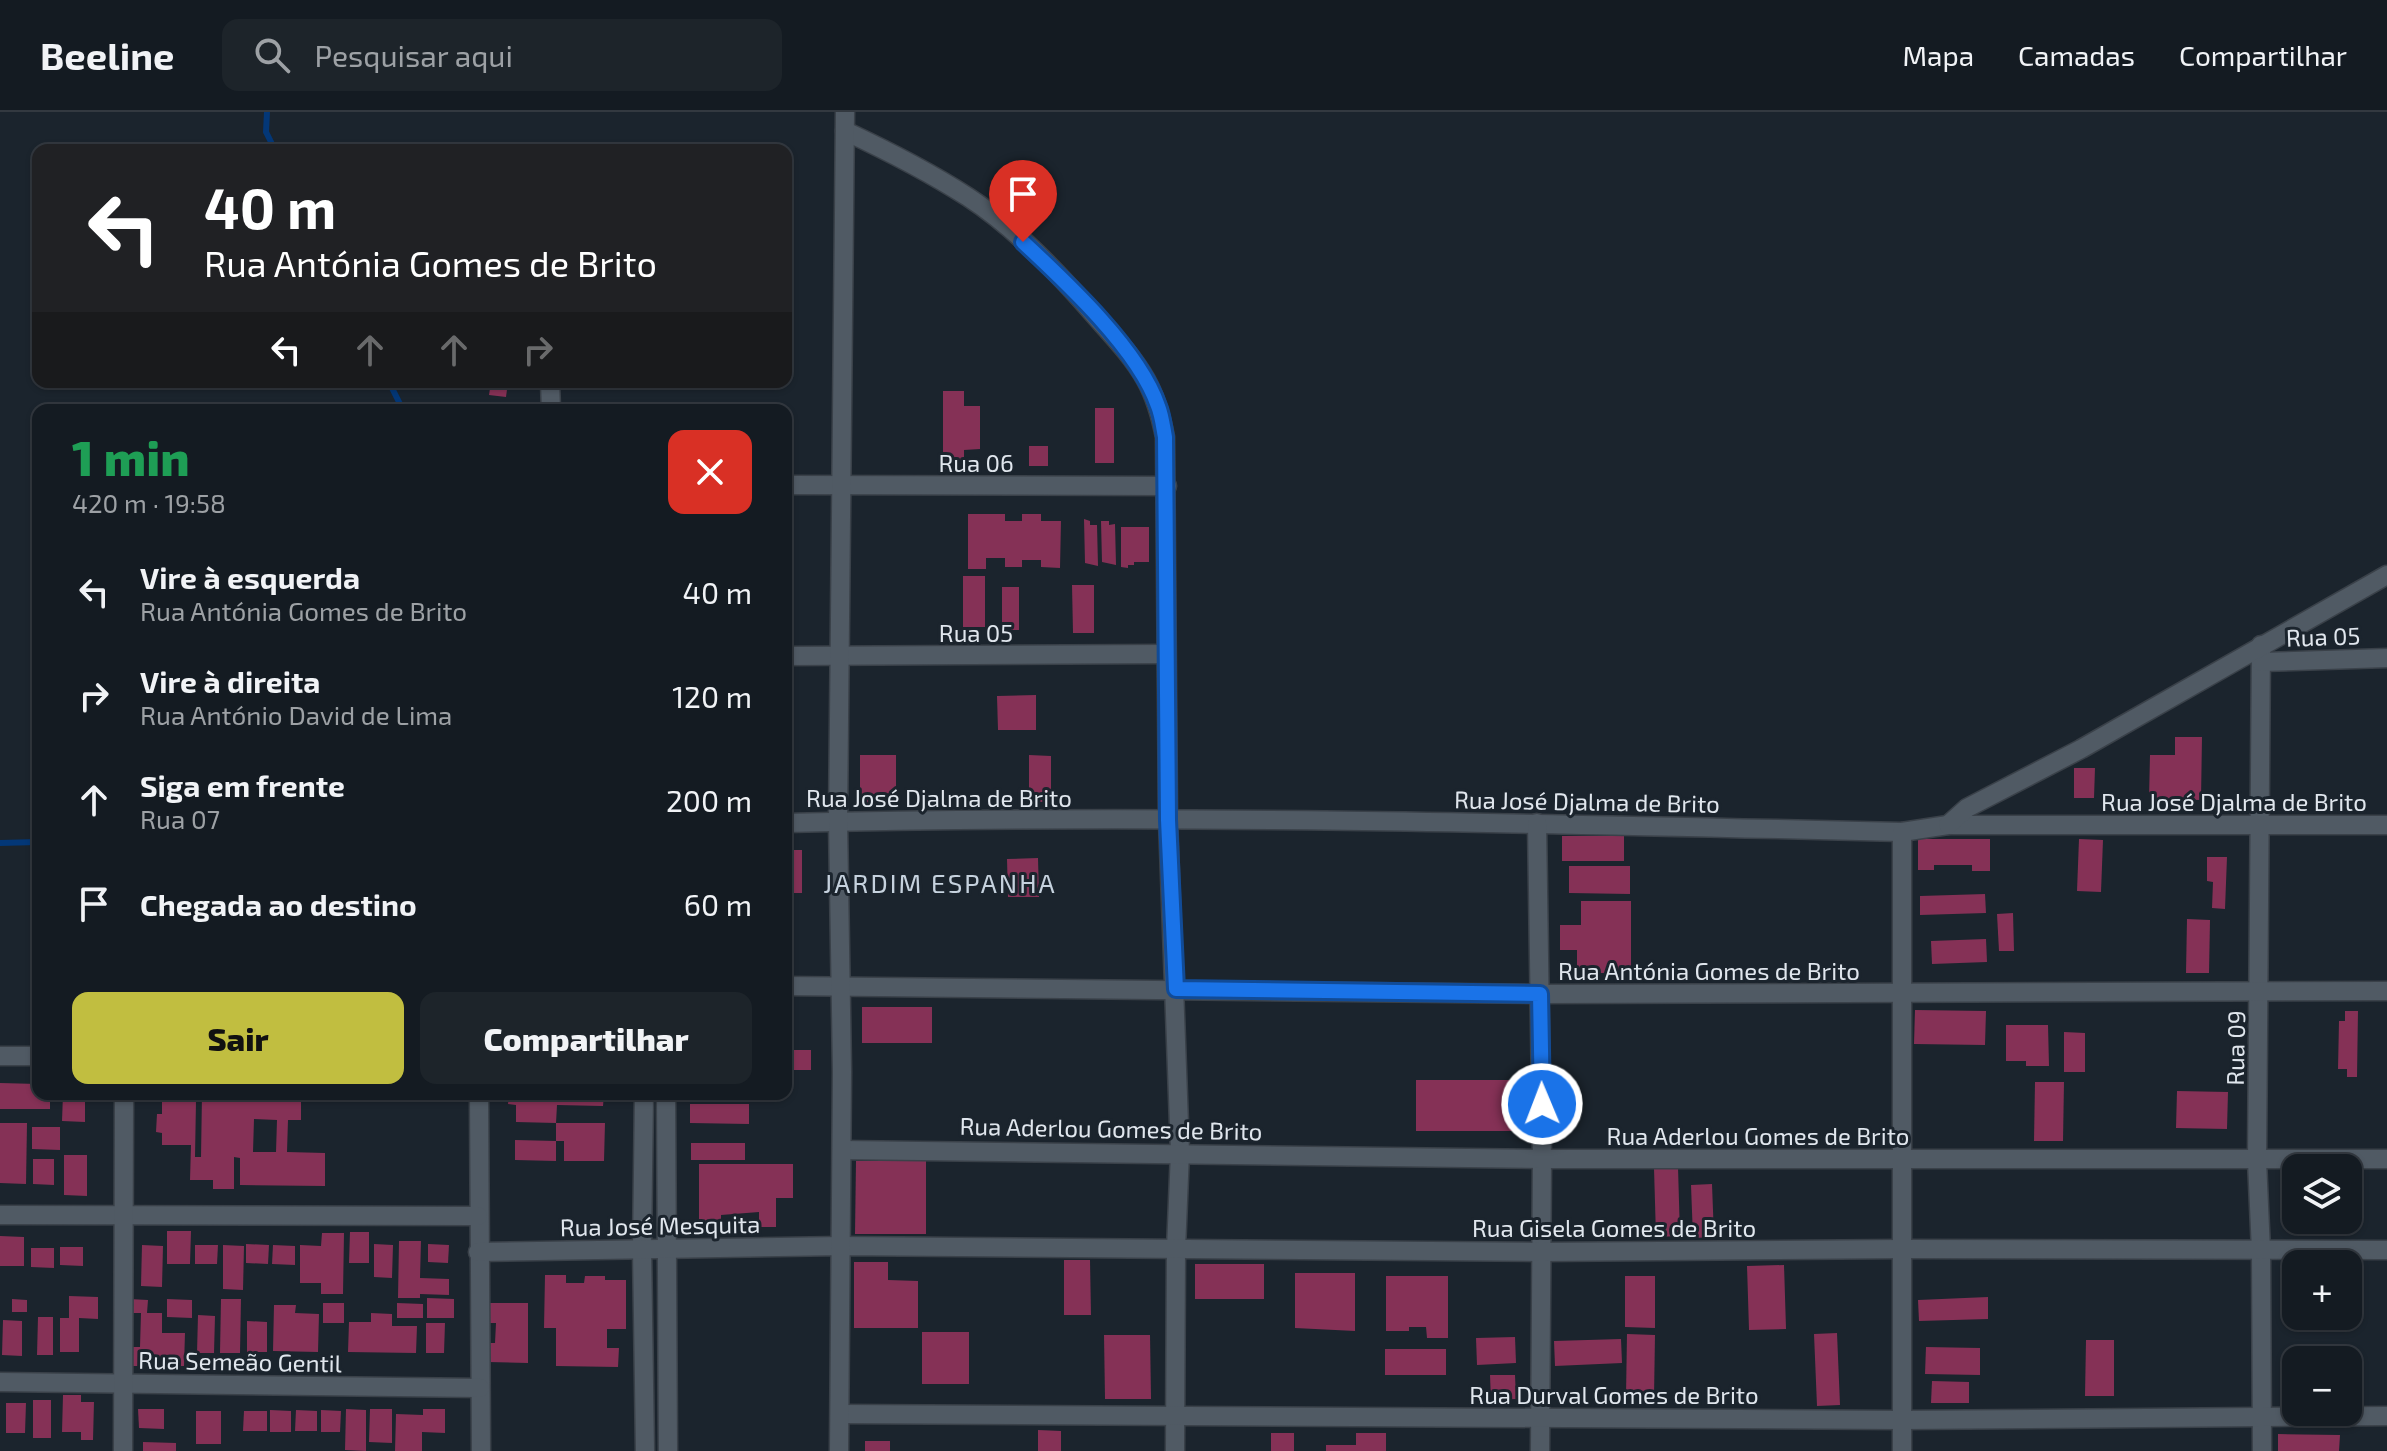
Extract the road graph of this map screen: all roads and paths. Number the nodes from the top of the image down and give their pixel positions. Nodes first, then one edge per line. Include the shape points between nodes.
1 (845, 121) edge
2 (792, 485) edge
3 (843, 485) junction
4 (1167, 486) junction
5 (2387, 575) edge
6 (1166, 654) junction
7 (2261, 654) junction
8 (792, 656) edge
9 (840, 657) junction
10 (2387, 658) edge
11 (1168, 820) junction
12 (838, 821) junction
13 (792, 823) edge
14 (1537, 823) junction
15 (1948, 825) junction
16 (2259, 825) junction
17 (2387, 825) edge
18 (1902, 832) junction
19 (792, 986) edge
20 (840, 986) junction
21 (1176, 989) junction
22 (2260, 991) junction
23 (2387, 991) edge
24 (1900, 993) junction
25 (1540, 994) junction
26 (0, 1056) edge
27 (32, 1056) edge
28 (124, 1100) edge
29 (479, 1100) edge
30 (644, 1100) edge
31 (666, 1100) edge
32 (842, 1150) junction
33 (1180, 1152) junction
34 (1542, 1159) junction
35 (1902, 1159) junction
36 (2387, 1159) edge
37 (2257, 1161) junction
38 (124, 1214) junction
39 (0, 1215) edge
40 (478, 1216) junction
41 (842, 1246) junction
42 (642, 1249) junction
43 (667, 1249) junction
44 (1176, 1249) junction
45 (1902, 1249) junction
46 (2387, 1250) edge
47 (2261, 1251) junction
48 (478, 1252) junction
49 (1541, 1252) junction
50 (0, 1382) edge
51 (124, 1383) junction
52 (480, 1388) junction
53 (840, 1414) junction
54 (2262, 1415) junction
55 (1176, 1416) junction
56 (2387, 1416) edge
57 (1541, 1418) junction
58 (1901, 1420) junction
59 (123, 1451) edge
60 (481, 1451) edge
61 (645, 1451) edge
62 (668, 1451) edge
63 (839, 1451) edge
64 (1175, 1451) edge
65 (1540, 1451) edge
66 (1902, 1451) edge
67 (2262, 1451) edge

1 - 3 street
1 - 4 street via 971,199 1066,283 1123,347 1158,406
2 - 3 street, Rua 06
3 - 4 street, Rua 06
3 - 9 street
4 - 6 street
5 - 7 street
6 - 9 street, Rua 05
6 - 11 street
7 - 10 street, Rua 05
7 - 15 street via 1967,808
7 - 16 street, Rua 09
8 - 9 street, Rua 05
9 - 12 street
11 - 12 street, Rua José Djalma de Brito
11 - 14 street, Rua José Djalma de Brito
11 - 21 street
12 - 13 street, Rua José Djalma de Brito
12 - 20 street
14 - 18 street, Rua José Djalma de Brito
14 - 25 street
15 - 16 street, Rua José Djalma de Brito
15 - 18 street, Rua José Djalma de Brito
16 - 17 street, Rua José Djalma de Brito
16 - 22 street, Rua 09
18 - 24 street
19 - 20 street, Rua Antónia Gomes de Brito
20 - 21 street, Rua Antónia Gomes de Brito
20 - 32 street
21 - 25 street, Rua Antónia Gomes de Brito
21 - 33 street
22 - 23 street, Rua Antónia Gomes de Brito
22 - 24 street, Rua Antónia Gomes de Brito
22 - 37 street, Rua 09
24 - 25 street, Rua Antónia Gomes de Brito
24 - 35 street
25 - 34 street
26 - 27 street
28 - 38 street
29 - 40 street
30 - 42 street
31 - 43 street
32 - 33 street, Rua Aderlou Gomes de Brito
32 - 41 street
33 - 34 street, Rua Aderlou Gomes de Brito
33 - 44 street
34 - 35 street, Rua Aderlou Gomes de Brito
34 - 49 street
35 - 37 street, Rua Aderlou Gomes de Brito
35 - 45 street
36 - 37 street, Rua Aderlou Gomes de Brito
37 - 47 street, Rua 09
38 - 39 street
38 - 40 street
38 - 51 street
40 - 48 street
41 - 43 street, Rua José Mesquita
41 - 44 street, Rua Gisela Gomes de Brito
41 - 53 street
42 - 43 street, Rua José Mesquita
42 - 48 street, Rua José Mesquita
42 - 61 street
43 - 62 street
44 - 49 street, Rua Gisela Gomes de Brito
44 - 55 street
45 - 47 street, Rua Gisela Gomes de Brito
45 - 49 street, Rua Gisela Gomes de Brito
45 - 58 street
46 - 47 street, Rua Gisela Gomes de Brito
47 - 54 street, Rua 09
48 - 52 street
49 - 57 street
50 - 51 street, Rua Semeão Gentil
51 - 52 street, Rua Semeão Gentil
51 - 59 street
52 - 60 street
53 - 55 street, Rua Durval Gomes de Brito
53 - 63 street
54 - 56 street, Rua Durval Gomes de Brito
54 - 58 street, Rua Durval Gomes de Brito
54 - 67 street, Rua 09
55 - 57 street, Rua Durval Gomes de Brito
55 - 64 street
57 - 58 street, Rua Durval Gomes de Brito
57 - 65 street
58 - 66 street

